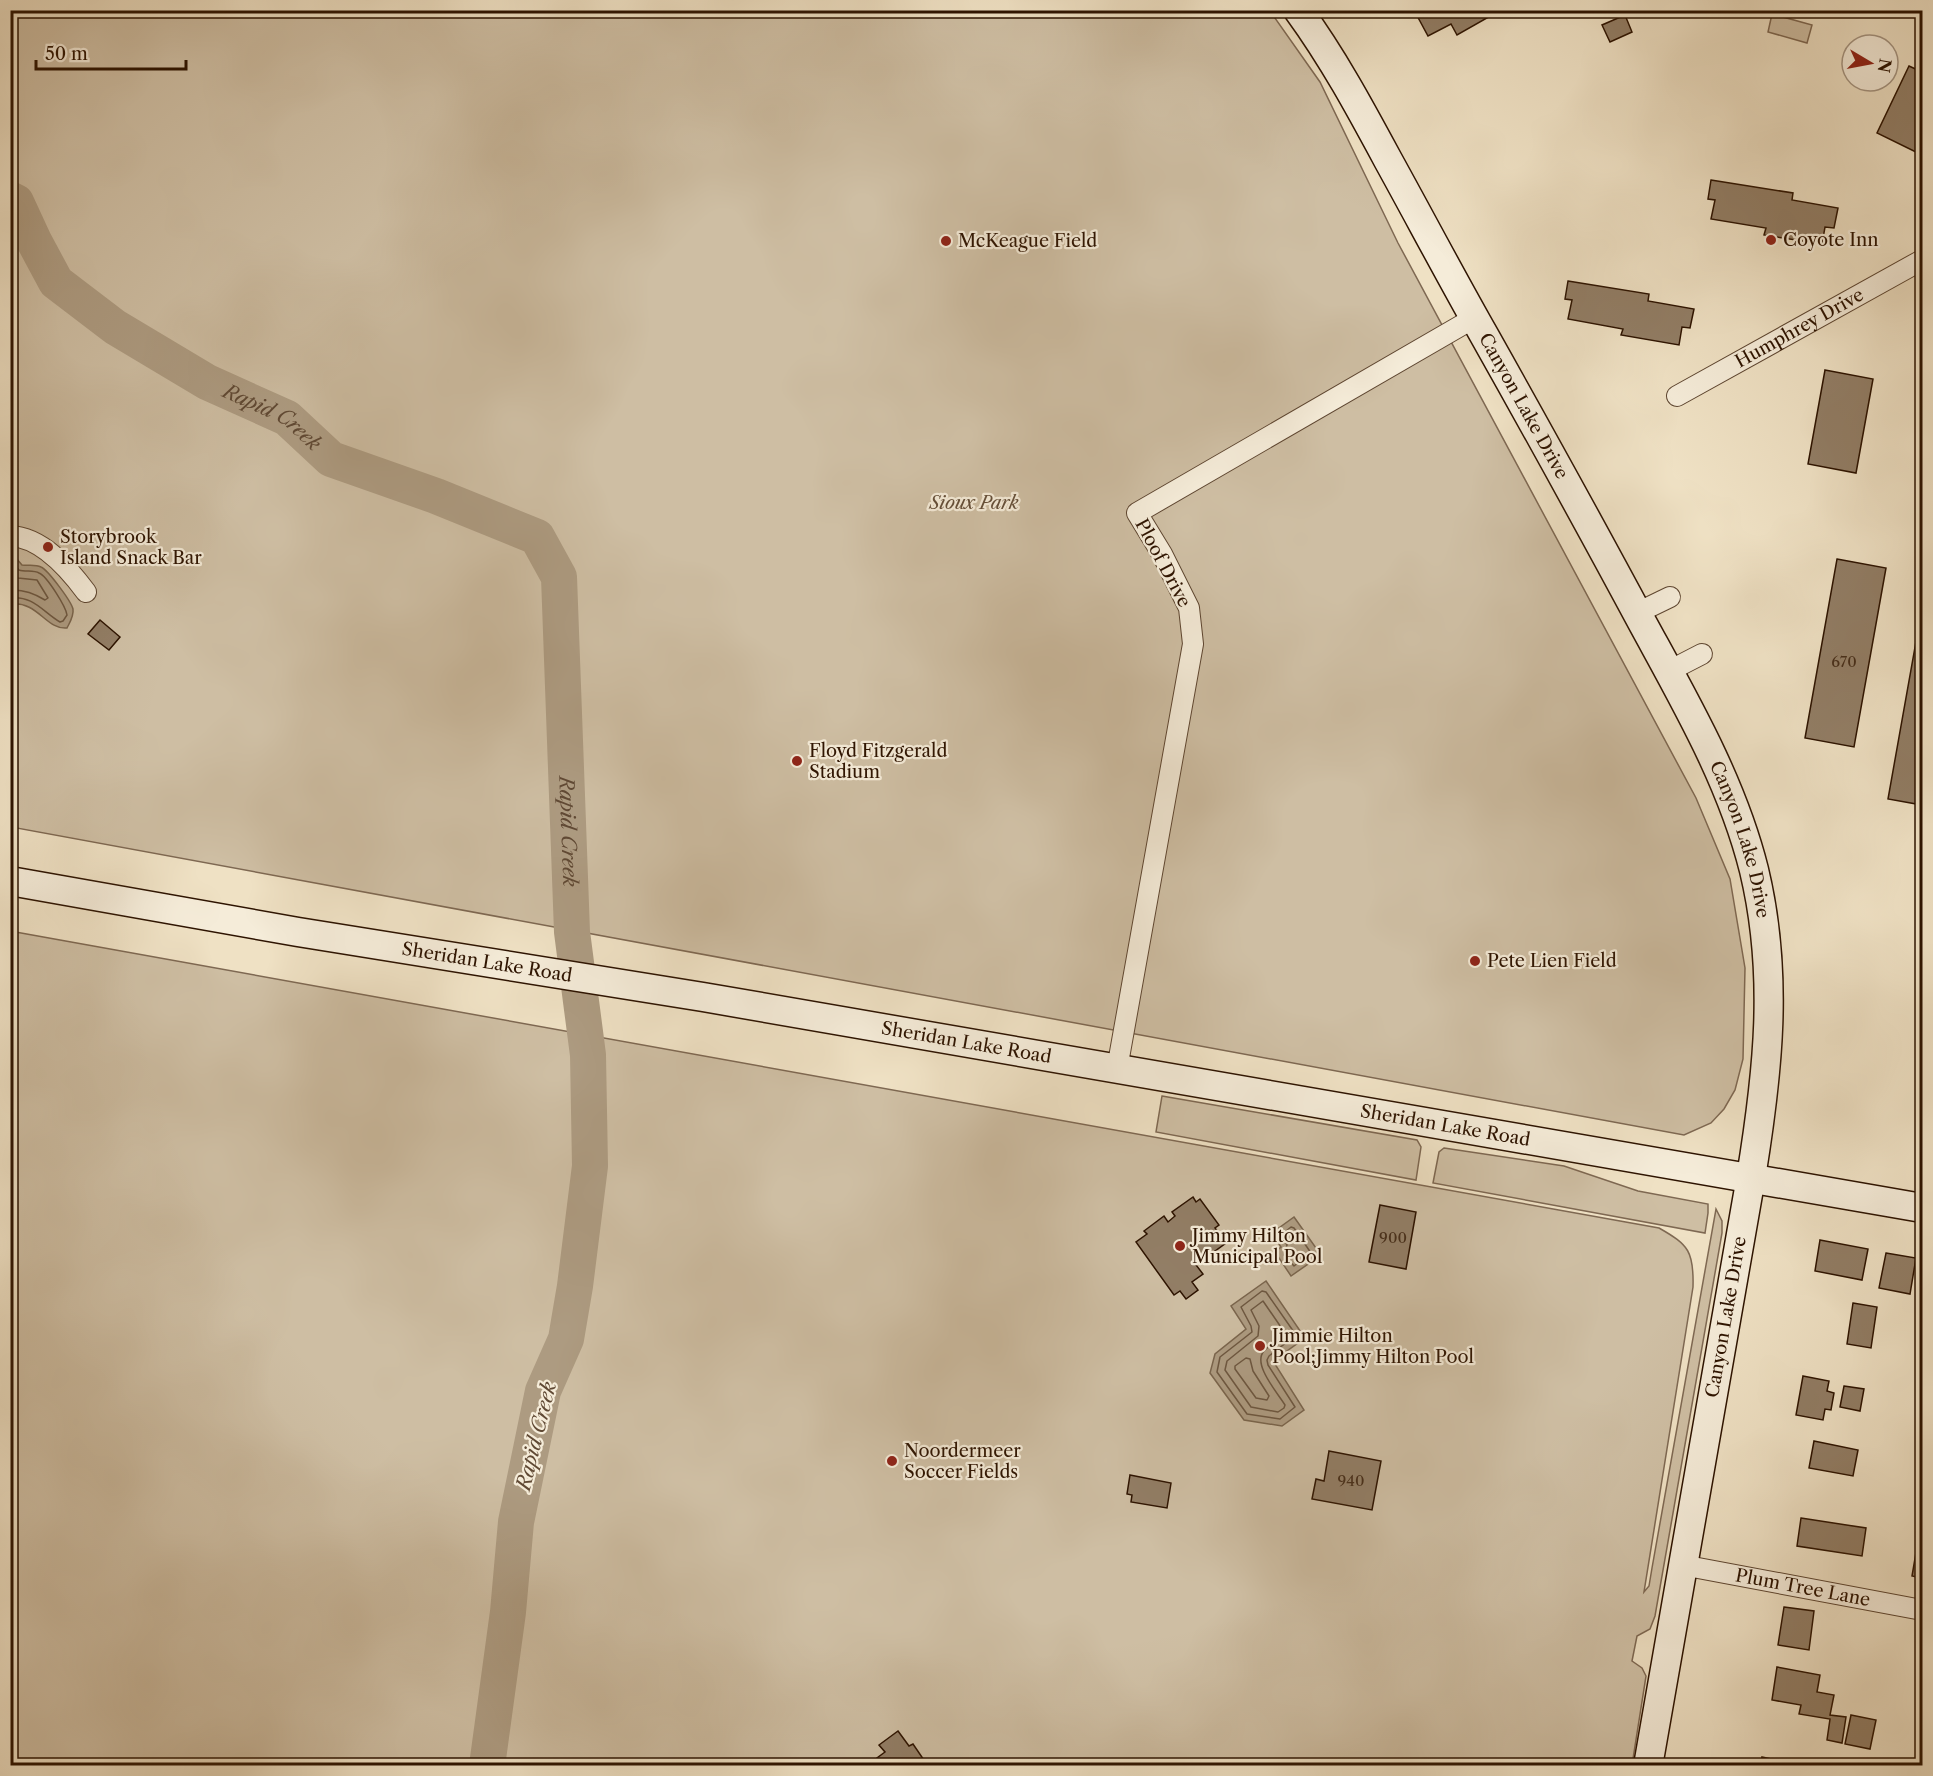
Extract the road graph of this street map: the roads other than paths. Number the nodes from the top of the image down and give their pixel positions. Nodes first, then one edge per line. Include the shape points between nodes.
1 (1298, 10) edge
2 (1923, 260) edge
3 (1474, 318) junction
4 (1677, 396) dead end
5 (11, 536) edge
6 (86, 592) dead end
7 (1670, 597) dead end
8 (1637, 613) junction
9 (1702, 654) dead end
10 (1668, 671) junction
11 (10, 880) edge
12 (1118, 1069) junction
13 (1751, 1178) junction
14 (1923, 1208) edge
15 (1682, 1565) junction
16 (1923, 1610) edge
17 (1648, 1766) edge

1 - 3 street, Canyon Lake Drive via 1341,73
2 - 4 street, Humphrey Drive
3 - 8 street, Canyon Lake Drive
3 - 12 street, Ploof Drive via 1137,513 1189,608 1193,644
5 - 6 street via 36,543 73,575
7 - 8 street
8 - 10 street, Canyon Lake Drive
9 - 10 street
10 - 13 street, Canyon Lake Drive via 1733,802 1761,904 1768,959 1769,1025
11 - 12 street, Sheridan Lake Road
12 - 13 street, Sheridan Lake Road
13 - 14 street, Sheridan Lake Road
13 - 15 street, Canyon Lake Drive
15 - 16 street, Plum Tree Lane
15 - 17 street, Canyon Lake Drive

